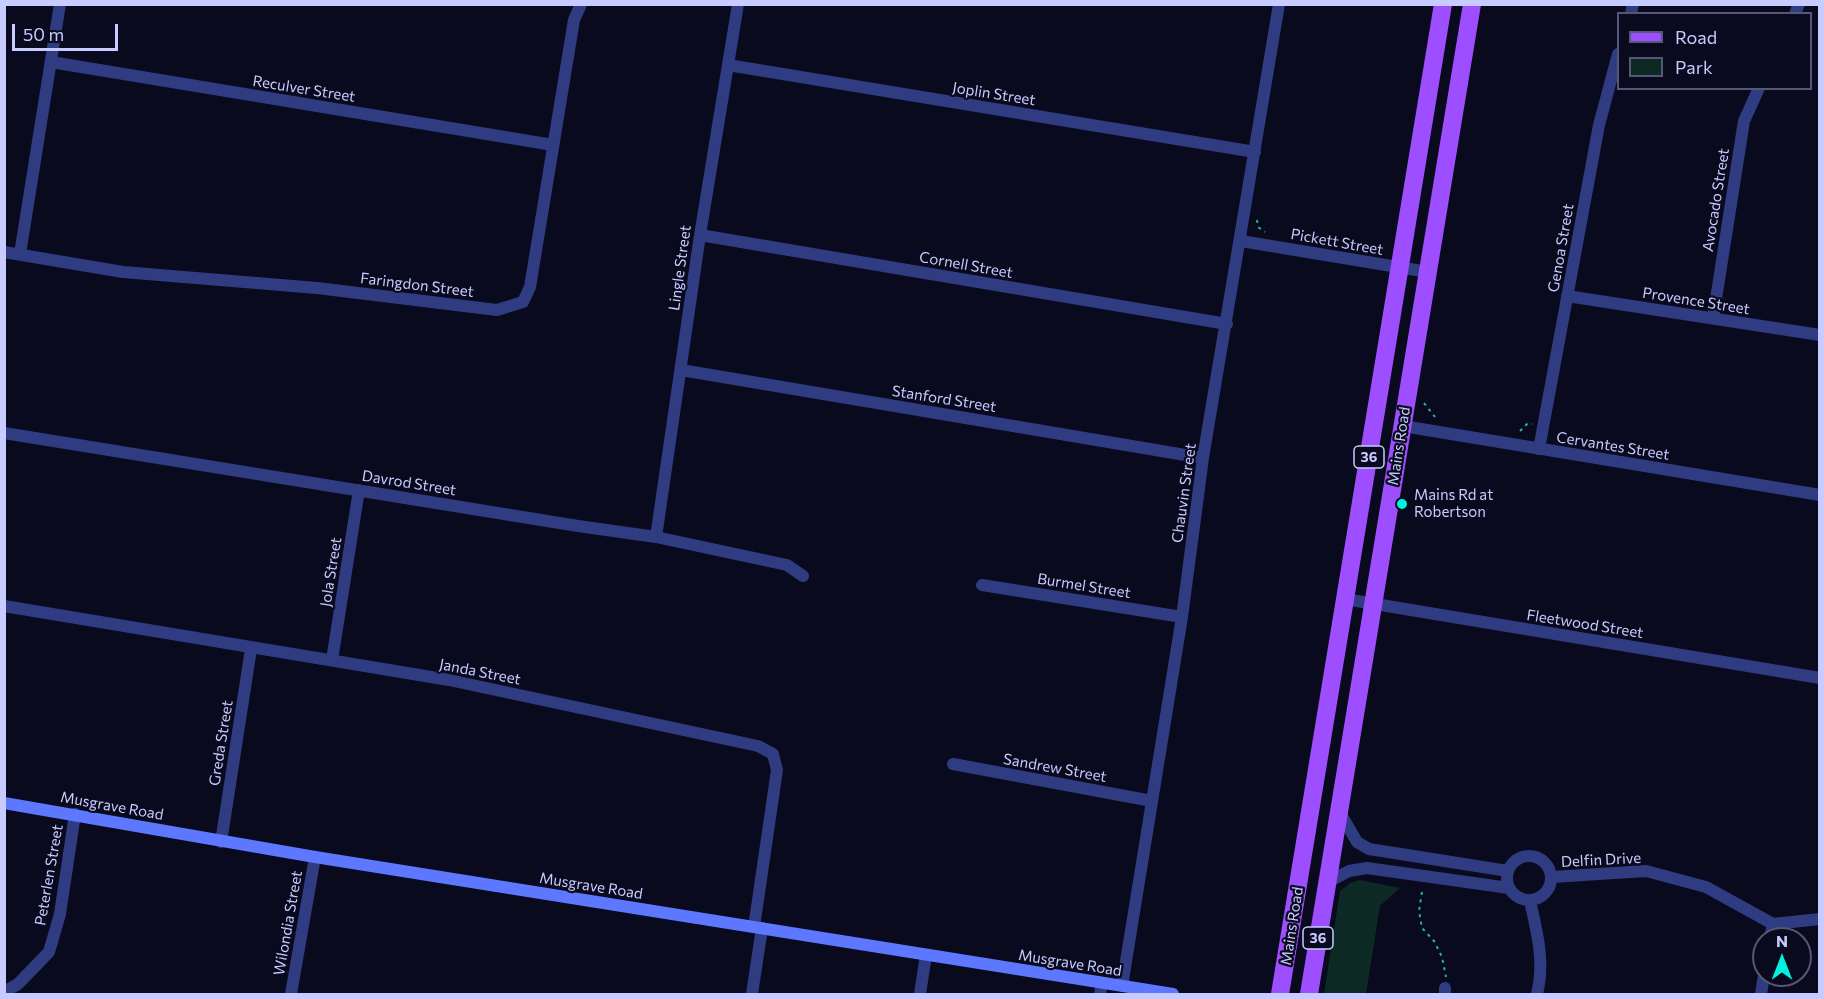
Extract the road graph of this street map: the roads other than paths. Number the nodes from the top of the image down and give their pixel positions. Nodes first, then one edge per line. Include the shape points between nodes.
1 (60, 4) edge
2 (581, 4) edge
3 (738, 4) edge
4 (1279, 4) edge
5 (1443, 4) edge
6 (1472, 4) edge
7 (1617, 58) edge
8 (51, 62) junction
9 (728, 65) junction
10 (1758, 90) edge
11 (553, 145) junction
12 (1255, 152) junction
13 (700, 235) junction
14 (1241, 240) junction
15 (4, 252) edge
16 (20, 254) junction
17 (1400, 267) junction
18 (1428, 272) junction
19 (1568, 296) junction
20 (1713, 318) junction
21 (1227, 324) junction
22 (1820, 335) edge
23 (681, 370) junction
24 (1403, 426) junction
25 (4, 433) edge
26 (1539, 449) junction
27 (1203, 458) junction
28 (359, 489) junction
29 (1820, 495) edge
30 (656, 537) junction
31 (803, 576) dead end
32 (982, 585) dead end
33 (1345, 599) junction
34 (1373, 604) junction
35 (4, 606) edge
36 (1182, 617) junction
37 (251, 649) junction
38 (332, 660) junction
39 (1820, 678) edge
40 (952, 764) dead end
41 (1152, 801) junction
42 (4, 803) edge
43 (1339, 811) junction
44 (75, 814) junction
45 (220, 842) junction
46 (315, 857) junction
47 (1508, 871) junction
48 (1552, 877) junction
49 (1328, 882) junction
50 (1509, 888) junction
51 (1530, 901) junction
52 (1820, 919) edge
53 (1773, 924) junction
54 (1772, 927) edge
55 (758, 928) junction
56 (926, 955) junction
57 (18, 984) junction
58 (1122, 986) junction
59 (1101, 989) edge
60 (4, 992) edge
61 (27, 994) edge
62 (291, 994) edge
63 (752, 994) edge
64 (920, 994) edge
65 (1173, 994) edge
66 (1280, 994) edge
67 (1309, 994) edge
68 (1537, 994) edge

1 - 8 street
2 - 11 street, Faringdon Street via 574,20
3 - 9 street, Lingle Street
4 - 12 street, Chauvin Street
5 - 17 main road, Mains Road / 36
6 - 18 main road, Mains Road / 36
7 - 19 street, Genoa Street via 1599,125
8 - 11 street, Reculver Street
8 - 16 street
9 - 12 street, Joplin Street
9 - 13 street, Lingle Street
10 - 20 street, Avocado Street via 1744,121
11 - 16 street, Faringdon Street via 530,287 523,302 497,310 317,288 123,272
12 - 14 street, Chauvin Street
13 - 21 street, Cornell Street
13 - 23 street, Lingle Street
14 - 17 street, Pickett Street
14 - 21 street, Chauvin Street
15 - 16 street, Faringdon Street
17 - 18 street, Pickett Street
17 - 33 main road, Mains Road / 36
18 - 24 main road, Mains Road / 36
19 - 20 street, Provence Street
19 - 26 street, Genoa Street
20 - 22 street, Provence Street
21 - 27 street, Chauvin Street
23 - 27 street, Stanford Street
23 - 30 street, Lingle Street
24 - 26 street, Cervantes Street
24 - 34 main road, Mains Road / 36
25 - 28 street, Davrod Street
26 - 29 street, Cervantes Street
27 - 36 street, Chauvin Street
28 - 30 street, Davrod Street
28 - 38 street, Jola Street
30 - 31 street, Davrod Street via 788,565
32 - 36 street, Burmel Street
33 - 34 street, Fleetwood Street
33 - 66 main road, Mains Road / 36
34 - 39 street, Fleetwood Street
34 - 43 main road, Mains Road / 36
35 - 37 street, Janda Street
36 - 41 street, Chauvin Street
37 - 38 street, Janda Street
37 - 45 street, Greda Street
38 - 55 street, Janda Street via 448,680 747,743 773,754 777,770
40 - 41 street, Sandrew Street
41 - 58 street, Chauvin Street
42 - 44 street, Musgrave Road
43 - 47 street via 1357,842 1369,849
43 - 49 main road, Mains Road / 36
44 - 45 street, Musgrave Road
44 - 57 street, Peterlen Street via 60,914 49,952
45 - 46 street, Musgrave Road
46 - 55 street, Musgrave Road
46 - 62 street, Wilondia Street
47 - 48 street via 1517,860 1533,856 1546,864
47 - 50 street
48 - 51 street via 1547,892
48 - 53 street, Delfin Drive via 1646,871 1706,887
49 - 50 street via 1349,871 1367,868
49 - 67 main road, Mains Road / 36
50 - 51 street via 1514,895
51 - 68 street via 1541,951 1542,977
52 - 53 street
53 - 54 street
55 - 56 street, Musgrave Road
55 - 63 street
56 - 59 street, Musgrave Road
56 - 64 street
57 - 60 street, Peterlen Street
57 - 61 street
58 - 59 street, Musgrave Road
58 - 65 street, Musgrave Road

